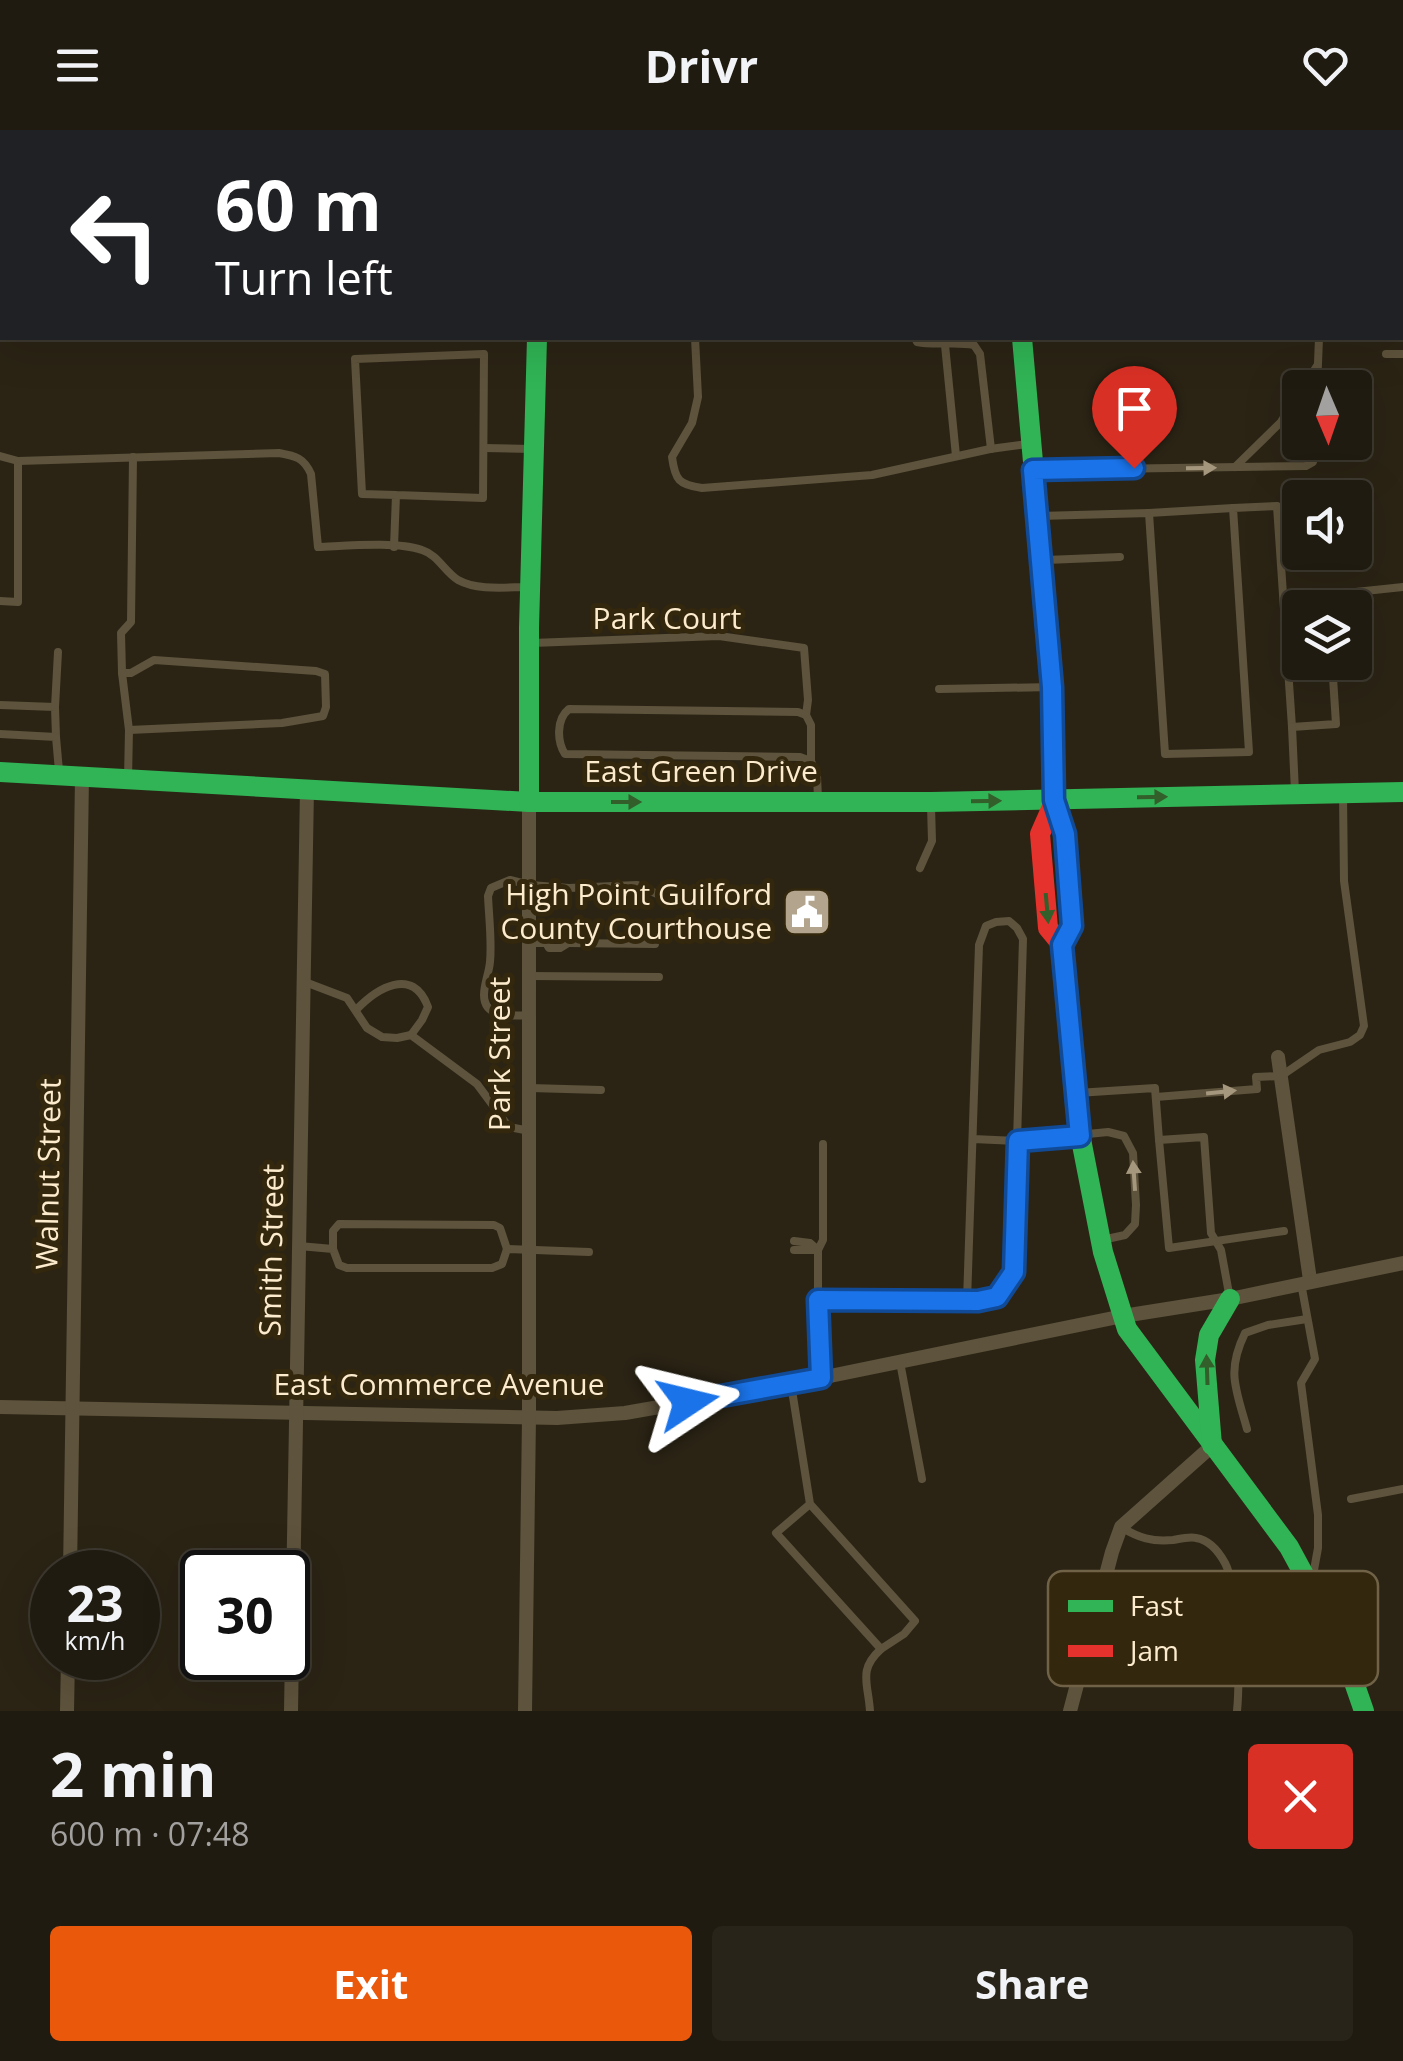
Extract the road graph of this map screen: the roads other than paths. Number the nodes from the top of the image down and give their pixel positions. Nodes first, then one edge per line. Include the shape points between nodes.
1 (695, 340) edge
2 (916, 340) edge
3 (1022, 340) edge
4 (1319, 340) edge
5 (535, 341) edge
6 (945, 345) junction
7 (1386, 354) dead end
8 (1403, 354) edge
9 (1318, 364) junction
10 (1314, 370) edge
11 (1318, 370) edge
12 (1282, 420) edge
13 (1031, 443) junction
14 (484, 448) junction
15 (991, 448) junction
16 (533, 449) junction
17 (0, 456) edge
18 (956, 456) junction
19 (134, 458) junction
20 (1313, 460) edge
21 (18, 461) junction
22 (1235, 467) junction
23 (1033, 470) junction
24 (396, 495) junction
25 (1233, 508) junction
26 (1149, 513) junction
27 (1038, 516) junction
28 (394, 547) junction
29 (1120, 557) dead end
30 (1041, 560) junction
31 (529, 587) junction
32 (1403, 587) edge
33 (1372, 590) edge
34 (0, 601) edge
35 (528, 643) junction
36 (58, 652) dead end
37 (122, 673) junction
38 (1333, 680) edge
39 (1052, 687) junction
40 (939, 689) dead end
41 (0, 705) edge
42 (55, 707) junction
43 (806, 715) junction
44 (1292, 727) junction
45 (129, 730) junction
46 (0, 734) edge
47 (56, 737) junction
48 (811, 761) junction
49 (0, 772) edge
50 (59, 775) junction
51 (82, 777) junction
52 (128, 779) junction
53 (307, 789) junction
54 (1403, 792) edge
55 (1343, 794) junction
56 (1295, 795) junction
57 (1054, 800) junction
58 (529, 802) junction
59 (930, 802) junction
60 (818, 803) junction
61 (920, 868) dead end
62 (530, 885) junction
63 (686, 902) dead end
64 (538, 943) junction
65 (655, 944) dead end
66 (530, 976) junction
67 (660, 978) dead end
68 (304, 982) junction
69 (356, 1010) junction
70 (530, 1014) junction
71 (411, 1035) junction
72 (1278, 1057) dead end
73 (1277, 1076) junction
74 (530, 1088) junction
75 (601, 1090) dead end
76 (1076, 1093) junction
77 (1156, 1097) junction
78 (530, 1131) junction
79 (1080, 1136) junction
80 (973, 1138) junction
81 (1160, 1140) junction
82 (1018, 1141) junction
83 (823, 1144) dead end
84 (1284, 1231) dead end
85 (1101, 1240) junction
86 (1216, 1242) junction
87 (794, 1245) dead end
88 (299, 1246) junction
89 (333, 1248) junction
90 (506, 1249) junction
91 (530, 1249) junction
92 (818, 1250) junction
93 (589, 1252) dead end
94 (1403, 1263) edge
95 (1306, 1282) junction
96 (1230, 1299) junction
97 (818, 1300) junction
98 (967, 1301) junction
99 (1123, 1316) junction
100 (1308, 1320) junction
101 (900, 1362) junction
102 (821, 1378) junction
103 (792, 1384) junction
104 (0, 1407) edge
105 (73, 1409) junction
106 (296, 1413) junction
107 (529, 1417) junction
108 (1247, 1428) dead end
109 (1212, 1446) junction
110 (922, 1479) dead end
111 (1403, 1489) edge
112 (1351, 1499) dead end
113 (810, 1504) junction
114 (1121, 1528) junction
115 (70, 1550) edge
116 (1107, 1571) edge
117 (1228, 1571) edge
118 (1303, 1571) edge
119 (1314, 1571) edge
120 (881, 1648) junction
121 (68, 1680) edge
122 (1077, 1686) edge
123 (1237, 1686) edge
124 (1355, 1686) edge
125 (67, 1711) edge
126 (291, 1711) edge
127 (525, 1711) edge
128 (870, 1711) edge
129 (1070, 1711) edge
130 (1237, 1711) edge
131 (1364, 1711) edge

1 - 18 lane via 698,397 692,424 672,456 677,479 686,486 872,475
2 - 6 lane
3 - 13 main road
4 - 9 lane
5 - 16 main road, Park Street
6 - 15 lane via 974,346 980,354
6 - 18 lane
7 - 8 lane
9 - 10 lane
9 - 11 lane
12 - 22 lane
13 - 15 lane
13 - 23 main road
14 - 16 lane
14 - 24 lane via 483,498
14 - 24 lane via 484,354 356,359 362,494
15 - 18 lane
16 - 31 main road, Park Street
17 - 21 lane
19 - 21 lane
19 - 28 lane via 298,456 311,474 318,547
19 - 37 lane via 131,622 121,633
20 - 22 lane via 1306,466
21 - 34 lane via 18,602
23 -> 22 lane
23 - 27 main road
24 - 28 lane
25 - 26 lane
25 - 26 lane via 1249,752 1165,754
25 - 44 lane via 1277,506
26 - 27 lane
27 - 30 main road
28 - 31 lane via 420,549 458,580
29 - 30 lane
30 - 39 main road
31 - 35 main road, Park Street
32 - 33 lane
35 - 43 lane, Park Court via 720,636 804,648
35 - 58 main road, Park Street
36 - 42 lane
37 - 45 lane
37 - 45 lane via 154,660 316,671 325,674 327,686 323,716
38 - 44 lane via 1336,724
39 - 40 lane
39 - 57 main road
41 - 42 lane
42 - 47 lane
43 - 48 lane
43 - 48 lane via 569,709 560,721 560,747 576,756
44 - 56 lane
45 - 52 lane
46 - 47 lane
47 - 50 lane
48 - 60 lane
49 - 50 main road, East Green Drive
50 - 51 main road, East Green Drive
51 - 52 main road, East Green Drive
51 - 105 street, Walnut Street
52 - 53 main road, East Green Drive
53 - 58 main road, East Green Drive
53 - 68 street, Smith Street
54 - 55 main road, East Green Drive
55 - 56 main road, East Green Drive
55 - 73 lane via 1344,881 1364,1026 1350,1042 1319,1050
57 -> 56 main road, East Green Drive
59 -> 57 main road, East Green Drive
57 - 76 main road via 1065,834 1072,926 1062,945
58 -> 60 main road, East Green Drive
58 - 62 street, Park Street
59 - 60 main road, East Green Drive
59 - 61 lane via 932,841
62 - 63 lane via 637,885
62 - 64 street, Park Street
62 - 70 lane via 510,880 488,896 484,992 485,1003 500,1015
64 - 65 lane
64 - 66 street, Park Street
66 - 67 lane
66 - 70 street, Park Street
68 - 69 lane via 347,998
68 - 88 street, Smith Street
69 - 71 lane via 382,1037
69 - 71 lane via 385,986 410,986 423,993 428,1007
70 - 74 street, Park Street
71 - 78 lane via 478,1084 509,1127
72 - 73 street
77 -> 73 lane via 1257,1089 1256,1076
73 - 95 street
74 - 75 lane
74 - 78 street, Park Street
76 - 77 lane via 1155,1088
76 - 79 main road
77 - 81 lane
78 - 91 street, Park Street
79 - 82 lane
79 - 85 main road
85 -> 79 lane via 1126,1235 1135,1224 1133,1152 1124,1136
80 - 82 lane
80 - 82 lane via 979,939 986,926 1009,921 1023,939
80 - 98 lane
81 - 86 lane via 1204,1137
81 - 86 lane via 1169,1248
82 - 98 lane via 1014,1272 997,1297
83 - 92 lane
84 - 86 lane
85 - 99 main road
86 - 96 lane
87 - 92 lane
88 - 89 lane
88 - 106 street, Smith Street
89 - 90 lane via 347,1268 492,1268 502,1264
89 - 90 lane via 332,1231 339,1224 378,1224 494,1225
90 - 91 lane
91 - 93 lane
91 - 107 street, Park Street
92 - 97 lane
94 - 95 street, East Commerce Avenue
95 - 96 street, East Commerce Avenue
95 - 100 lane
96 - 99 street, East Commerce Avenue
109 -> 96 main road via 1205,1360 1209,1335
97 - 98 lane
97 - 102 lane
99 - 101 street, East Commerce Avenue
99 - 109 main road
100 - 108 lane via 1245,1333 1232,1378
100 - 119 lane via 1315,1359 1300,1384 1318,1516
101 - 102 street, East Commerce Avenue
101 - 110 lane
102 - 103 street, East Commerce Avenue
103 - 107 street, East Commerce Avenue via 625,1413
103 - 113 lane
104 - 105 street, East Commerce Avenue
105 - 106 street, East Commerce Avenue
105 - 115 street, Walnut Street
106 - 107 street, East Commerce Avenue
106 - 126 street, Smith Street
107 - 127 street, Park Street
109 - 114 street
109 - 118 main road
111 - 112 lane
113 - 120 lane via 914,1620
113 - 120 lane via 776,1533
114 - 116 street
114 - 117 lane via 1158,1542 1196,1538 1215,1548
120 - 128 lane via 866,1668
121 - 125 street
122 - 129 street
123 - 130 lane
124 - 131 main road

